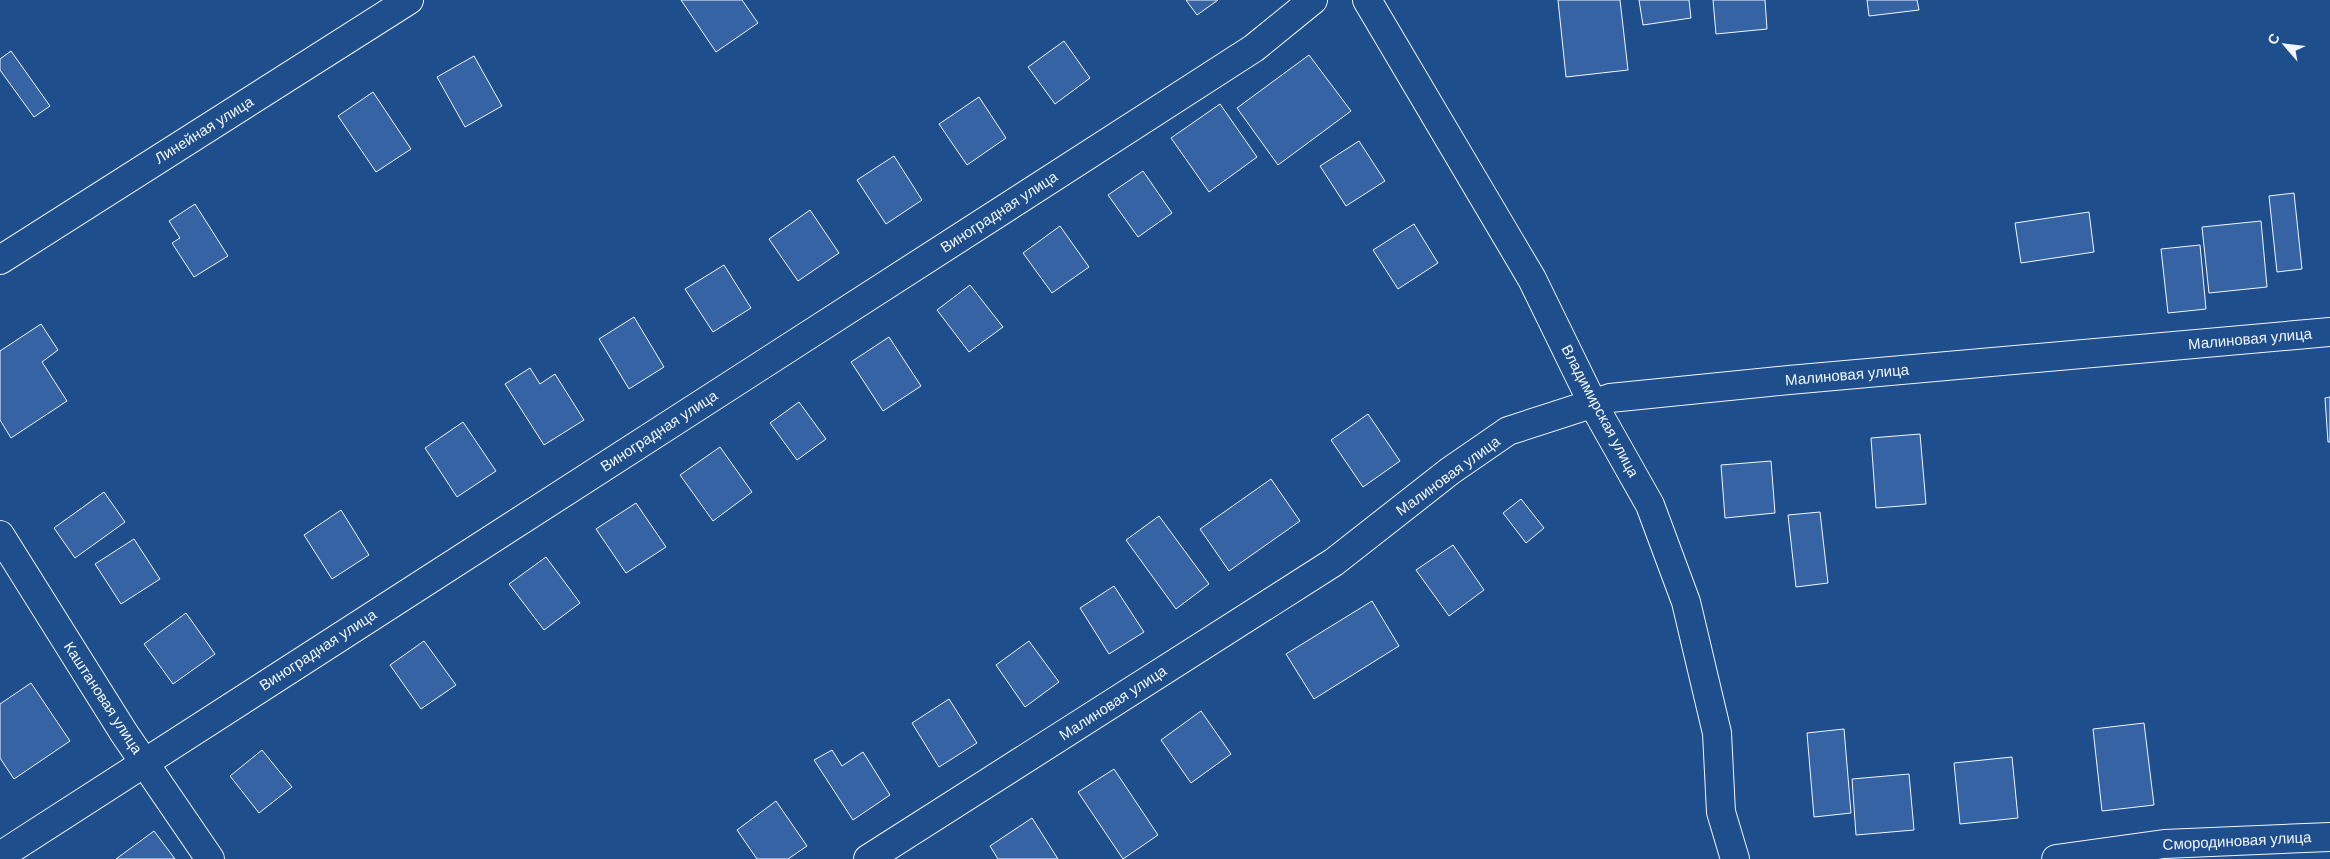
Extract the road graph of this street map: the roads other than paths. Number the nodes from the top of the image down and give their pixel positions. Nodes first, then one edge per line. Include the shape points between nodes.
1 (408, 0) edge
2 (1313, 0) edge
3 (1367, 0) edge
4 (0, 260) edge
5 (2330, 332) edge
6 (1593, 404) junction
7 (0, 535) edge
8 (144, 762) junction
9 (2330, 837) edge
10 (0, 856) edge
11 (210, 859) edge
12 (868, 859) edge
13 (1735, 859) edge
14 (2056, 859) edge

1 - 4 street, Линейная улица
2 - 8 street, Виноградная улица via 1254,48
3 - 6 street, Владимирская улица via 1532,279
5 - 6 street, Малиновая улица via 1789,380 1610,398
6 - 12 street, Малиновая улица via 1508,431 1450,471 1334,562
6 - 13 street, Владимирская улица via 1650,505 1686,602 1717,733 1721,812
7 - 8 street, Каштановая улица
8 - 10 street, Виноградная улица
8 - 11 street, Каштановая улица
9 - 14 street, Смородиновая улица via 2164,844

